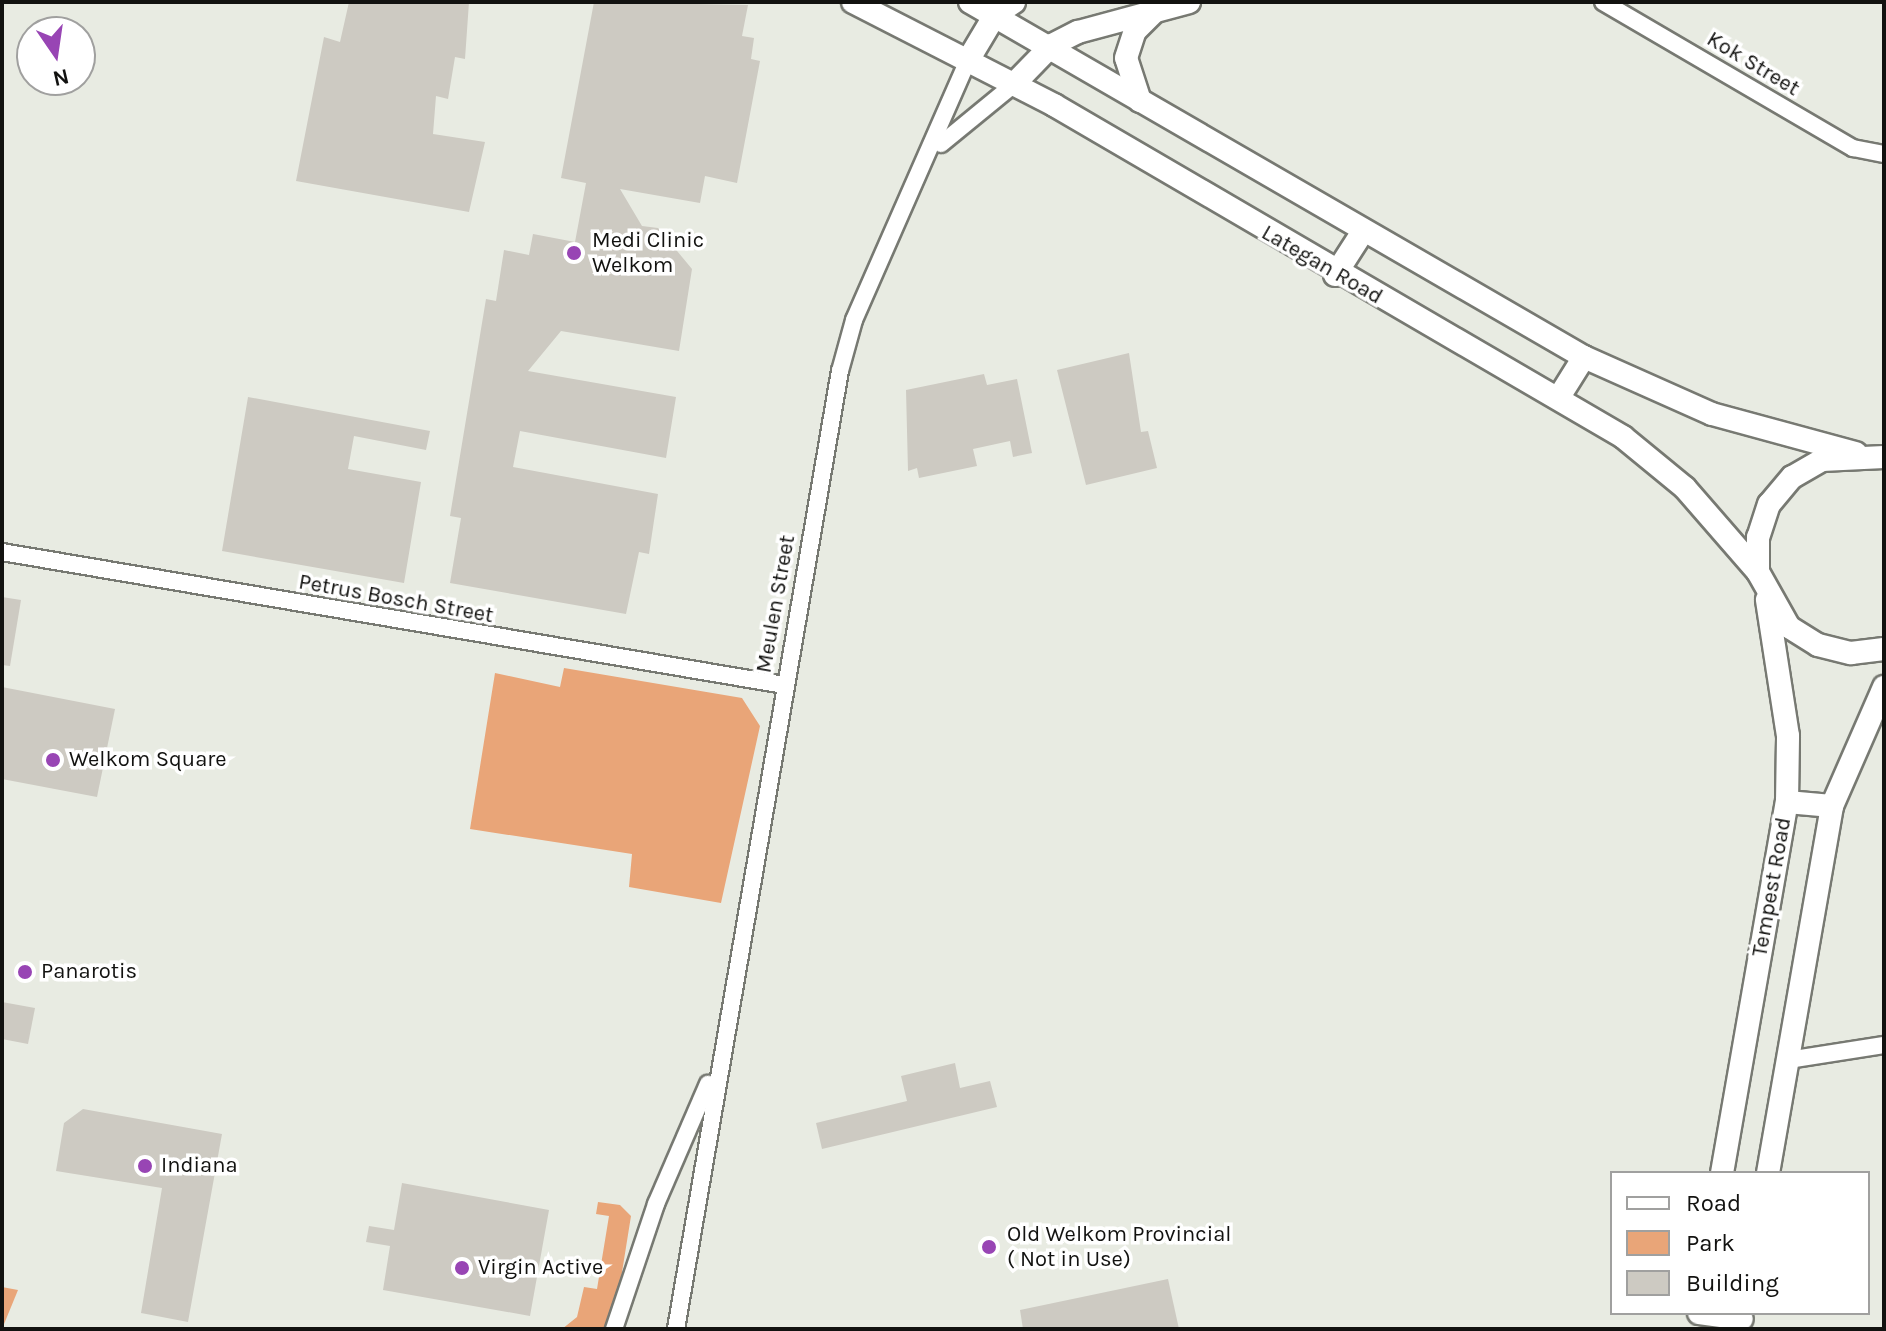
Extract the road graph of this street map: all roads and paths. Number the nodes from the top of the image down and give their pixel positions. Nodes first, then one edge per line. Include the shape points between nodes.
1 (853, 2) edge
2 (970, 2) edge
3 (1014, 2) edge
4 (1189, 2) edge
5 (1603, 2) edge
6 (1155, 12) junction
7 (995, 15) junction
8 (1052, 45) junction
9 (967, 62) junction
10 (1013, 85) junction
11 (1140, 101) junction
12 (1884, 154) edge
13 (929, 157) junction
14 (1362, 233) junction
15 (1335, 275) junction
16 (1584, 357) junction
17 (1559, 397) junction
18 (1856, 453) junction
19 (1884, 457) edge
20 (2, 552) edge
21 (1758, 572) junction
22 (1767, 600) junction
23 (1884, 649) edge
24 (784, 685) junction
25 (1884, 687) edge
26 (1787, 802) junction
27 (1832, 806) junction
28 (1884, 1045) edge
29 (1788, 1060) junction
30 (714, 1073) junction
31 (1722, 1171) edge
32 (1768, 1171) edge
33 (1711, 1315) edge
34 (1742, 1320) edge
35 (614, 1329) edge
36 (676, 1329) edge

1 - 9 street, Lategan Road
2 - 7 street
3 - 7 street
4 - 6 street
5 - 12 street, Kok Street via 1853,148
6 - 8 street
6 - 11 street via 1135,31 1126,58
7 - 8 street
7 - 9 street
8 - 10 street
8 - 11 street
9 - 10 street, Lategan Road
9 - 13 street, Meulen Street
10 - 13 street, Meulen Street via 977,108
10 - 15 street, Lategan Road
11 - 14 street
13 - 24 street, Meulen Street via 850,333
14 - 15 street
14 - 16 street
15 - 17 street, Lategan Road
16 - 17 street
16 - 18 street via 1712,414
17 - 21 street, Lategan Road via 1652,457
18 - 19 street
18 - 21 street via 1822,460 1784,486 1758,537
20 - 24 street, Petrus Bosch Street
21 - 22 street
22 - 23 street via 1789,627 1818,645 1851,653
22 - 26 street, Tempest Road via 1788,736
24 - 30 street, Meulen Street
25 - 27 street, Tempest Road
26 - 27 street
26 - 31 street, Tempest Road
27 - 29 street, Tempest Road
28 - 29 street
29 - 32 street, Tempest Road
30 - 35 street, Meulen Street via 656,1204
30 - 36 street, Meulen Street
33 - 34 street

